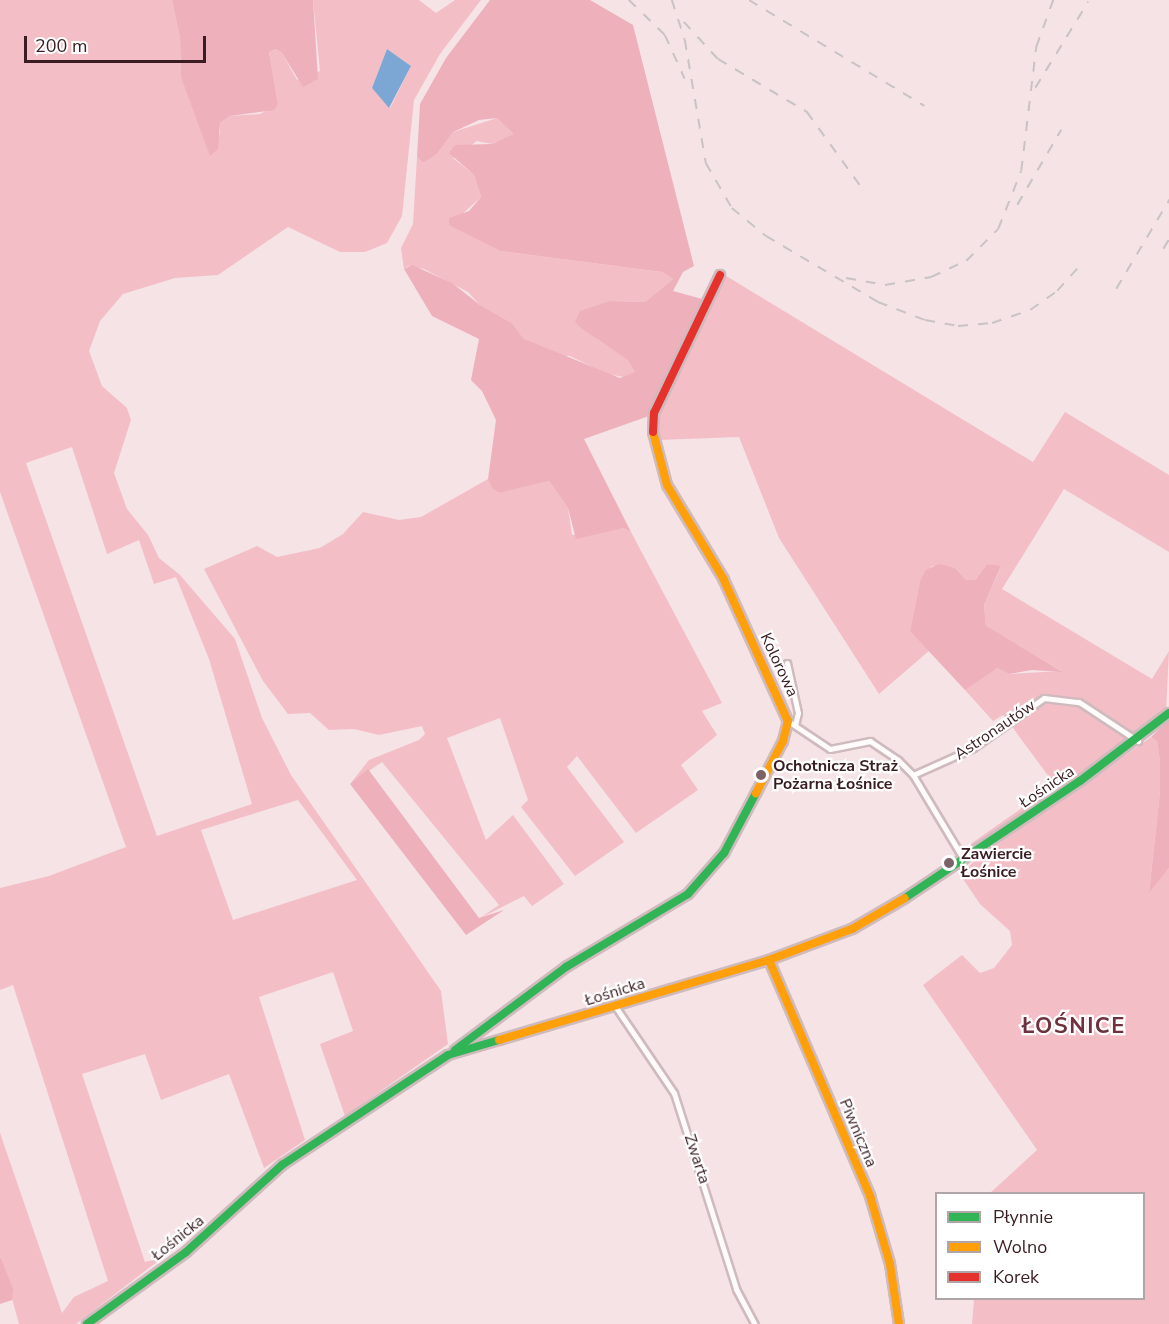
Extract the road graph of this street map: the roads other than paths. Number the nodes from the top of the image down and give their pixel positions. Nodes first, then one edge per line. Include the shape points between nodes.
1 (720, 275) dead end
2 (787, 663) dead end
3 (1169, 713) edge
4 (792, 723) junction
5 (1138, 741) junction
6 (914, 775) junction
7 (964, 860) junction
8 (769, 960) junction
9 (615, 1006) junction
10 (448, 1055) junction
11 (87, 1324) edge
12 (755, 1324) edge
13 (899, 1324) edge

1 - 4 street, Kolorowa via 654,413 652,426 667,485 723,578
2 - 4 street via 798,713
3 - 5 street, Łośnicka
4 - 6 street via 833,750 874,743
4 - 10 street, Kolorowa via 724,853 705,877 674,903 641,918 566,967
5 - 6 street, Astronautów via 1079,702 1044,698 973,748
5 - 7 street, Łośnicka
6 - 7 street
7 - 8 street, Łośnicka via 864,923
8 - 9 street, Łośnicka
8 - 13 street, Piwniczna via 870,1196 890,1264
9 - 10 street, Łośnicka
9 - 12 street, Zwarta via 674,1093 736,1289
10 - 11 street, Łośnicka via 282,1165 186,1252

